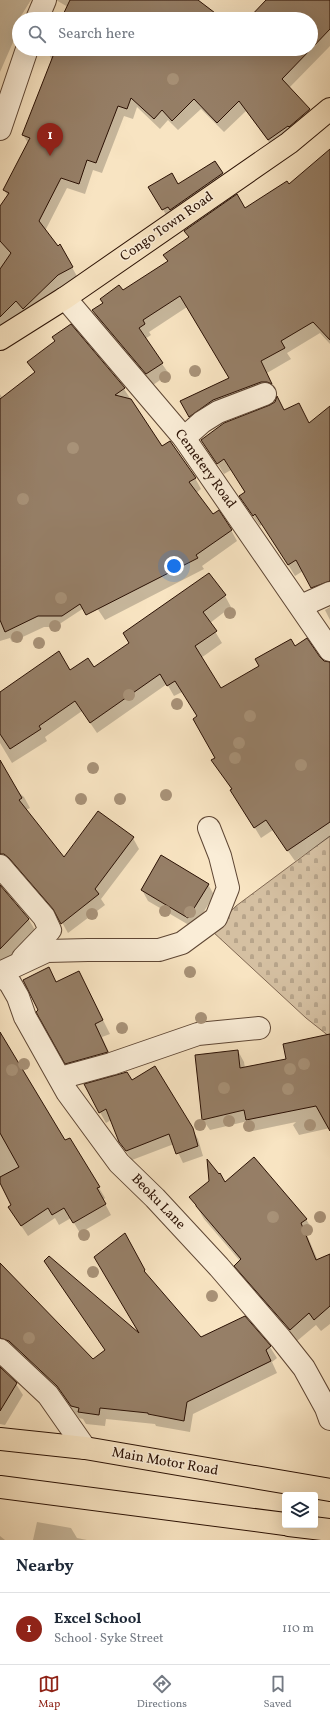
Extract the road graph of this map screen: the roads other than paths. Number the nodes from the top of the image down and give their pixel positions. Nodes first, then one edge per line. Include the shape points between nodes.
1 (45, 0) edge
2 (40, 12) edge
3 (25, 56) edge
4 (330, 109) edge
5 (0, 129) edge
6 (66, 298) junction
7 (0, 339) edge
8 (265, 394) dead end
9 (184, 438) junction
10 (330, 593) edge
11 (301, 606) junction
12 (330, 650) edge
13 (209, 828) dead end
14 (0, 866) edge
15 (6, 971) edge
16 (258, 1028) dead end
17 (60, 1078) junction
18 (0, 1350) edge
19 (330, 1419) edge
20 (0, 1439) edge
21 (85, 1448) junction
22 (0, 1487) edge
23 (330, 1490) edge
24 (282, 1524) edge
25 (314, 1528) edge
26 (330, 1530) edge

1 - 2 street
3 - 5 street
4 - 6 main road, Congo Town Road via 289,143
6 - 7 main road, Congo Town Road
6 - 9 street, Cemetery Road
8 - 9 street via 218,412
9 - 11 street, Cemetery Road
10 - 11 street
11 - 12 street, Cemetery Road
13 - 15 street via 220,856 228,888 216,918 182,944 159,950 46,951
14 - 15 street via 44,917 50,930
15 - 17 street, Beoku Lane via 25,1017
16 - 17 street via 198,1034 111,1064
17 - 19 street, Beoku Lane via 67,1092 119,1163 220,1267 304,1368
18 - 21 street via 48,1395
20 - 21 main road, Main Motor Road
21 - 23 main road, Main Motor Road
22 - 24 main road
25 - 26 main road

